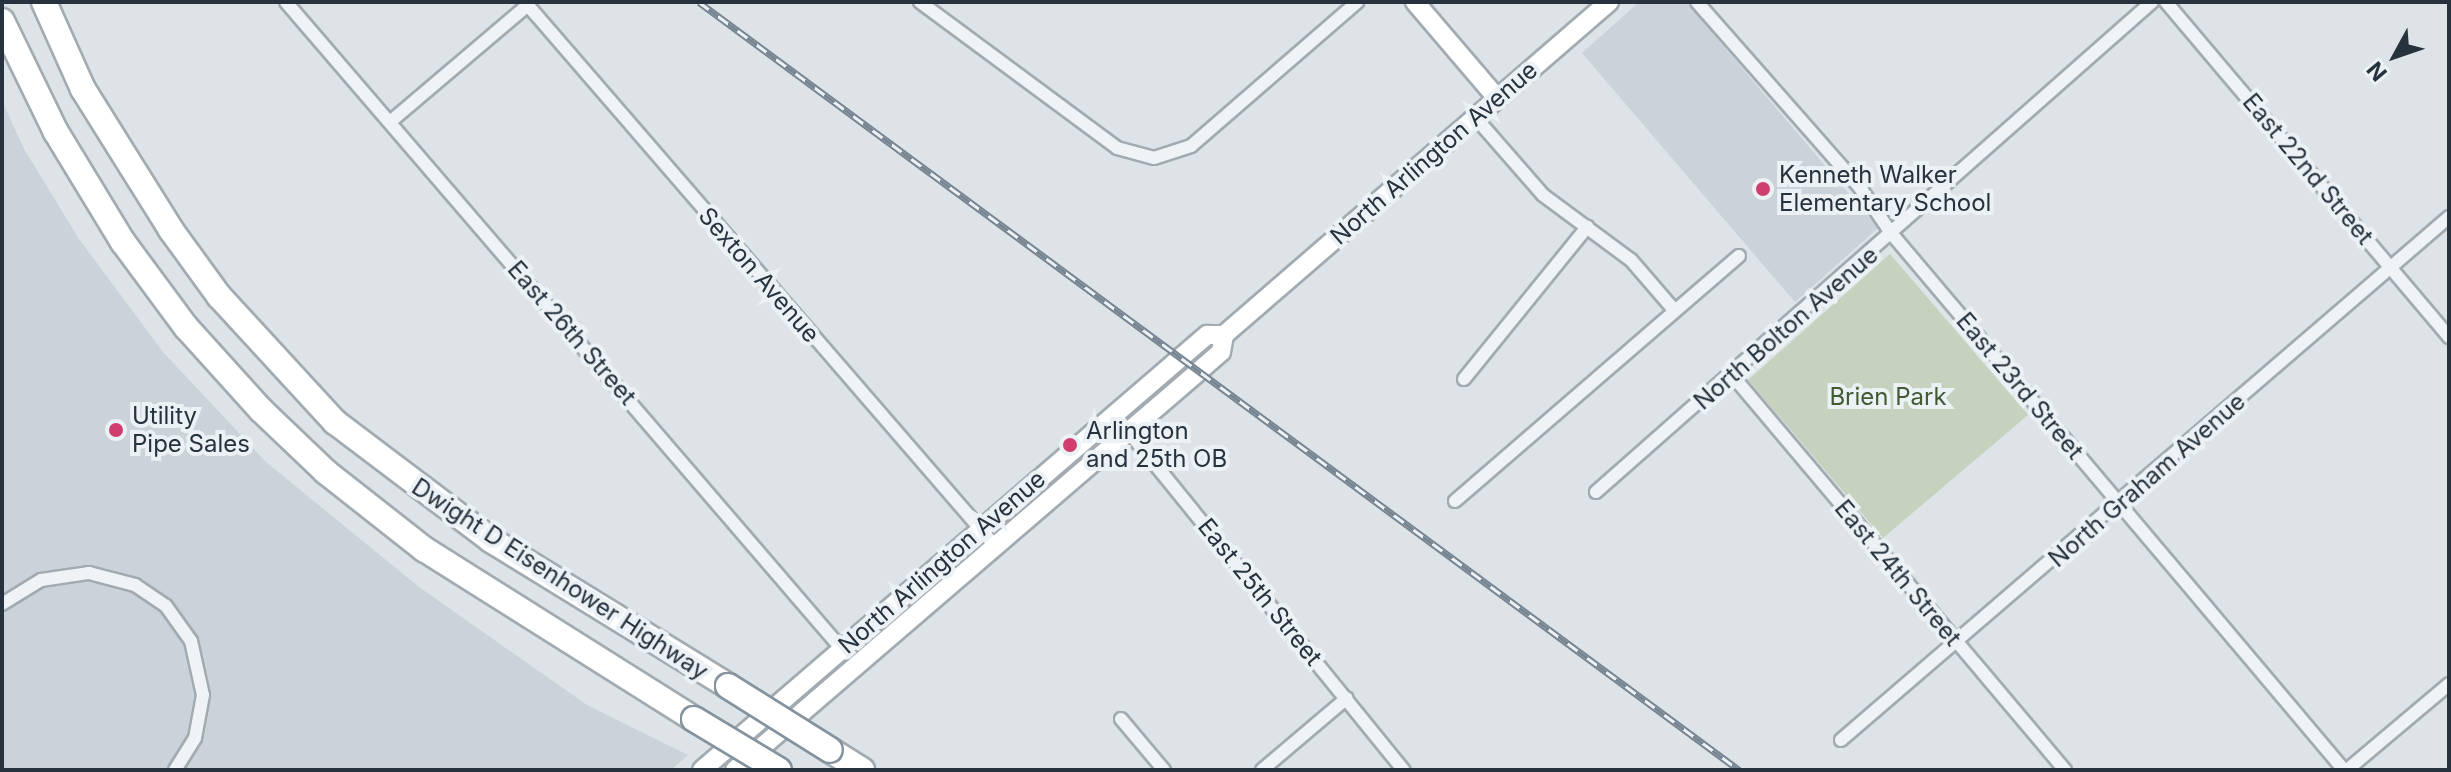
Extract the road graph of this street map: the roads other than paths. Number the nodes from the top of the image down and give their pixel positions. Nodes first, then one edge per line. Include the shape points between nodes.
1 (44, 2) edge
2 (286, 2) edge
3 (920, 2) edge
4 (1357, 2) edge
5 (1415, 2) edge
6 (1609, 2) edge
7 (1697, 2) edge
8 (2152, 2) edge
9 (2166, 2) edge
10 (526, 3) edge
11 (2, 21) edge
12 (1497, 98) junction
13 (1475, 117) junction
14 (390, 122) junction
15 (2449, 217) edge
16 (1587, 227) junction
17 (1891, 233) junction
18 (1739, 256) dead end
19 (2391, 268) junction
20 (1675, 311) junction
21 (1224, 335) junction
22 (2449, 337) edge
23 (1732, 375) junction
24 (1464, 379) dead end
25 (1115, 415) junction
26 (1129, 431) junction
27 (1596, 492) dead end
28 (1455, 501) dead end
29 (2120, 503) junction
30 (980, 530) junction
31 (995, 546) junction
32 (2, 604) edge
33 (1958, 644) junction
34 (842, 649) junction
35 (855, 666) junction
36 (2449, 684) edge
37 (1347, 698) junction
38 (1121, 719) dead end
39 (1841, 740) dead end
40 (175, 770) edge
41 (702, 770) edge
42 (735, 770) edge
43 (779, 770) edge
44 (862, 770) edge
45 (1164, 770) edge
46 (1262, 770) edge
47 (1404, 770) edge
48 (2065, 770) edge
49 (2346, 770) edge

1 - 44 highway, Dwight D Eisenhower Highway, bridge via 83,89 171,230 219,296 335,422 491,540
2 - 14 street, East 26th Street
3 - 4 street via 1117,148 1159,158 1197,141
5 - 12 main road
6 - 12 main road, North Arlington Avenue
7 - 17 street, East 23rd Street via 1861,189
8 - 17 street, North Bolton Avenue
9 - 19 street, East 22nd Street
10 - 14 street
10 - 30 street, Sexton Avenue
11 - 43 highway, Dwight D Eisenhower Highway, bridge via 56,132 123,242 186,327 261,410 359,499 445,564
12 - 13 main road, North Arlington Avenue
13 - 16 street via 1536,189
13 - 21 main road, North Arlington Avenue
14 - 34 street, East 26th Street
15 - 19 street, North Graham Avenue
16 - 20 street via 1631,260
16 - 24 street
17 - 23 street, North Bolton Avenue
17 - 29 street, East 23rd Street
18 - 20 street
19 - 22 street, East 22nd Street
19 - 29 street, North Graham Avenue
20 - 28 street
21 - 25 main road, North Arlington Avenue via 1207,335
21 - 26 main road, North Arlington Avenue via 1221,352
23 - 27 street, North Bolton Avenue
23 - 33 street, East 24th Street
25 - 26 street, East 25th Street
25 - 30 main road, North Arlington Avenue
26 - 31 main road, North Arlington Avenue
26 - 37 street, East 25th Street
29 - 33 street, North Graham Avenue
29 - 49 street, East 23rd Street
30 - 31 street, Sexton Avenue
30 - 34 main road, North Arlington Avenue
31 - 35 main road, North Arlington Avenue
32 - 40 street via 41,580 89,573 135,585 169,610 191,641 203,695 195,738
33 - 39 street, North Graham Avenue
33 - 48 street, East 24th Street
34 - 35 street, East 26th Street
34 - 41 main road, North Arlington Avenue
35 - 42 main road, North Arlington Avenue
36 - 49 street
37 - 46 street
37 - 47 street, East 25th Street
38 - 45 street

